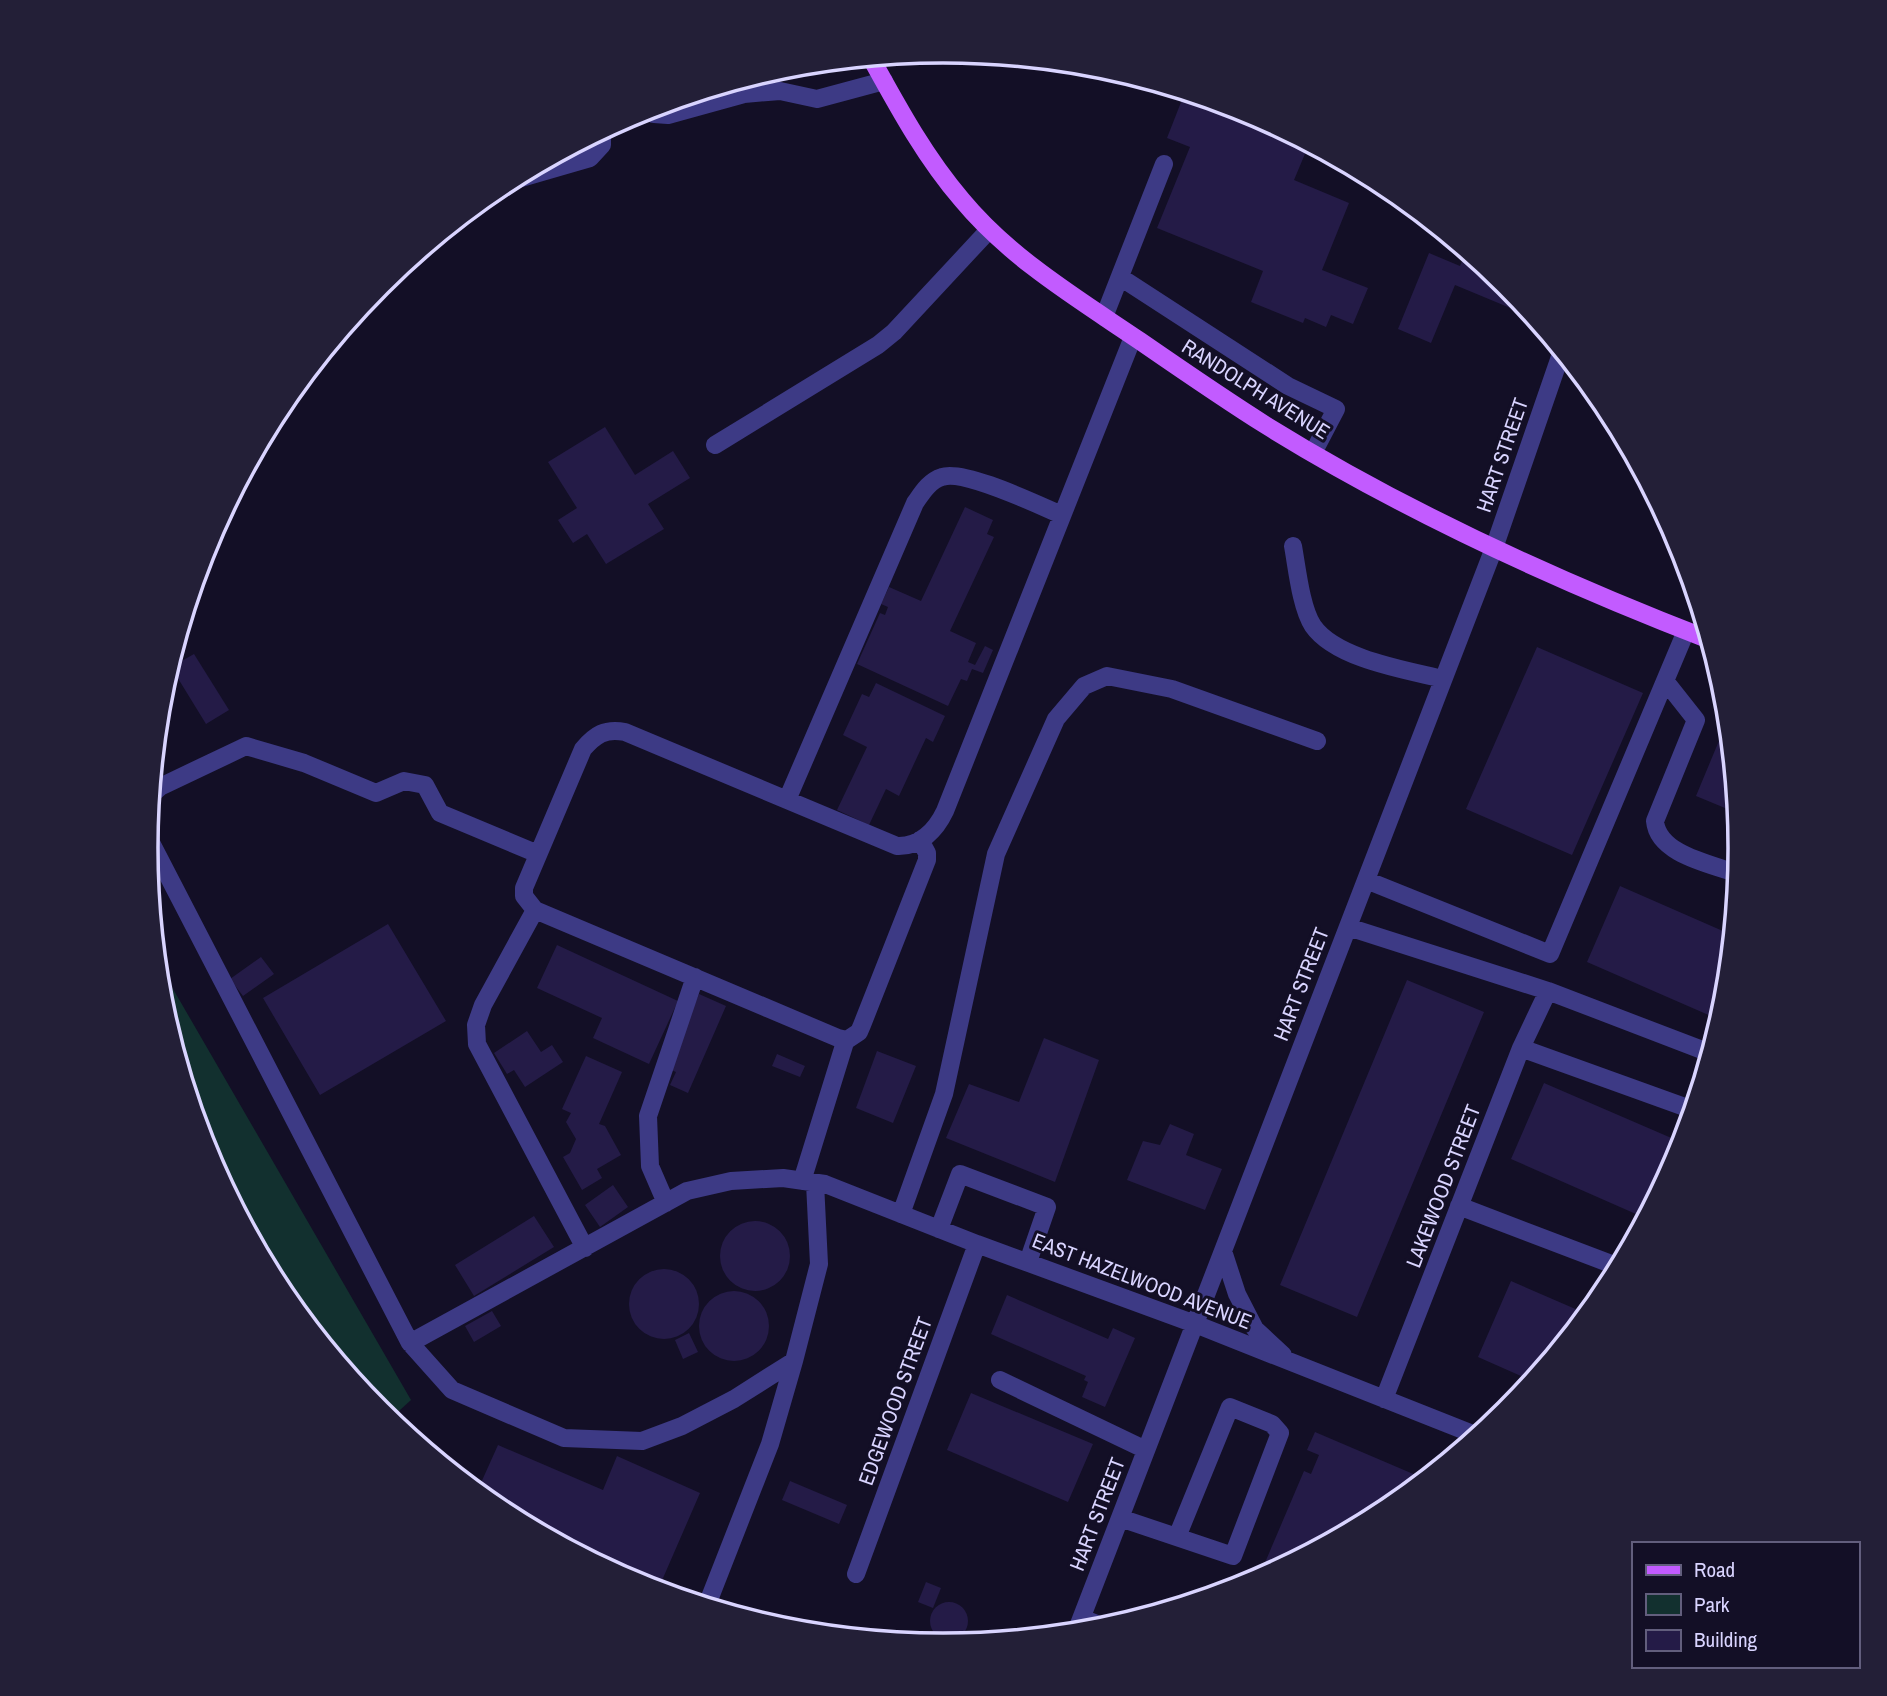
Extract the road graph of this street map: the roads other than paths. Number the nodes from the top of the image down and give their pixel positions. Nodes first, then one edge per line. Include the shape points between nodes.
1 (876, 67) edge
2 (884, 81) junction
3 (665, 115) edge
4 (602, 141) edge
5 (1164, 164) dead end
6 (547, 170) edge
7 (989, 230) junction
8 (1120, 277) junction
9 (1104, 317) junction
10 (1133, 337) junction
11 (1559, 361) edge
12 (715, 445) dead end
13 (1313, 453) junction
14 (1062, 515) junction
15 (1293, 546) dead end
16 (1493, 548) junction
17 (1686, 631) junction
18 (1699, 636) edge
19 (1443, 680) junction
20 (1666, 682) junction
21 (1317, 741) dead end
22 (161, 787) edge
23 (787, 800) junction
24 (920, 839) junction
25 (538, 854) junction
26 (158, 855) edge
27 (1728, 870) edge
28 (1366, 880) junction
29 (534, 910) junction
30 (1348, 927) junction
31 (695, 977) junction
32 (1548, 991) junction
33 (846, 1039) junction
34 (1521, 1048) junction
35 (1702, 1050) edge
36 (1684, 1107) edge
37 (808, 1182) junction
38 (666, 1203) junction
39 (1459, 1206) junction
40 (901, 1214) junction
41 (939, 1229) junction
42 (977, 1244) junction
43 (585, 1248) junction
44 (1223, 1251) junction
45 (1028, 1262) junction
46 (1609, 1263) edge
47 (1195, 1324) junction
48 (410, 1343) junction
49 (794, 1361) junction
50 (1290, 1362) junction
51 (1000, 1380) dead end
52 (1384, 1399) junction
53 (1468, 1432) edge
54 (1146, 1450) junction
55 (1120, 1518) junction
56 (1177, 1537) junction
57 (856, 1574) dead end
58 (710, 1597) edge
59 (1081, 1621) edge

1 - 2 main road, RANDOLPH AVENUE
2 - 3 street via 817,99 780,91 744,94
2 - 7 main road, RANDOLPH AVENUE via 939,171
4 - 6 street via 590,158
5 - 8 street
7 - 9 main road, RANDOLPH AVENUE
7 - 12 street via 878,345
8 - 9 street
8 - 13 street via 1288,386 1336,410
9 - 10 main road, RANDOLPH AVENUE
10 - 13 main road, RANDOLPH AVENUE
10 - 14 street
11 - 16 street, HART STREET
13 - 16 main road, RANDOLPH AVENUE
14 - 23 street via 962,475 943,476 930,484 915,503
14 - 24 street via 945,811 934,830
15 - 19 street via 1302,595 1313,625 1326,638 1348,653
16 - 17 main road, RANDOLPH AVENUE
16 - 19 street, HART STREET
17 - 18 main road, RANDOLPH AVENUE
17 - 20 street
19 - 28 street, HART STREET
20 - 27 street via 1696,720 1655,821 1656,830 1677,850
20 - 28 street via 1550,954
21 - 40 street via 1172,689 1107,676 1084,686 1056,719 996,854 943,1094
22 - 25 street via 246,746 304,763 376,793 404,781 425,785 440,813
23 - 24 street via 897,846
23 - 25 street via 625,732 603,732 583,749
24 - 33 street via 927,860 862,1025 854,1037
25 - 29 street via 524,888
26 - 48 street
28 - 30 street, HART STREET
29 - 31 street
29 - 43 street via 483,1005 476,1025 477,1044
30 - 32 street
30 - 44 street, HART STREET
31 - 33 street
31 - 38 street via 648,1116 650,1166
32 - 34 street, LAKEWOOD STREET
32 - 35 street
33 - 37 street
34 - 36 street
34 - 39 street, LAKEWOOD STREET
37 - 38 street, EAST HAZELWOOD AVENUE via 783,1178 731,1181 687,1191
37 - 40 street, EAST HAZELWOOD AVENUE via 825,1184
37 - 49 street via 819,1264
38 - 43 street, EAST HAZELWOOD AVENUE
39 - 46 street
39 - 52 street, LAKEWOOD STREET
40 - 41 street, EAST HAZELWOOD AVENUE
41 - 42 street, EAST HAZELWOOD AVENUE
41 - 45 street via 960,1174 1047,1207
42 - 45 street, EAST HAZELWOOD AVENUE
42 - 57 street, EDGEWOOD STREET
43 - 48 street, EAST HAZELWOOD AVENUE
44 - 47 street, HART STREET
44 - 50 street, EAST HAZELWOOD AVENUE via 1255,1329
45 - 47 street, EAST HAZELWOOD AVENUE
47 - 50 street, EAST HAZELWOOD AVENUE
47 - 54 street, HART STREET
48 - 49 street via 452,1390 564,1438 642,1441 714,1410
49 - 58 street via 770,1444
50 - 52 street, EAST HAZELWOOD AVENUE
51 - 54 street
52 - 53 street, EAST HAZELWOOD AVENUE
54 - 55 street, HART STREET
55 - 56 street
55 - 59 street, HART STREET
56 - 56 street via 1233,1556 1280,1433 1272,1424 1230,1407

